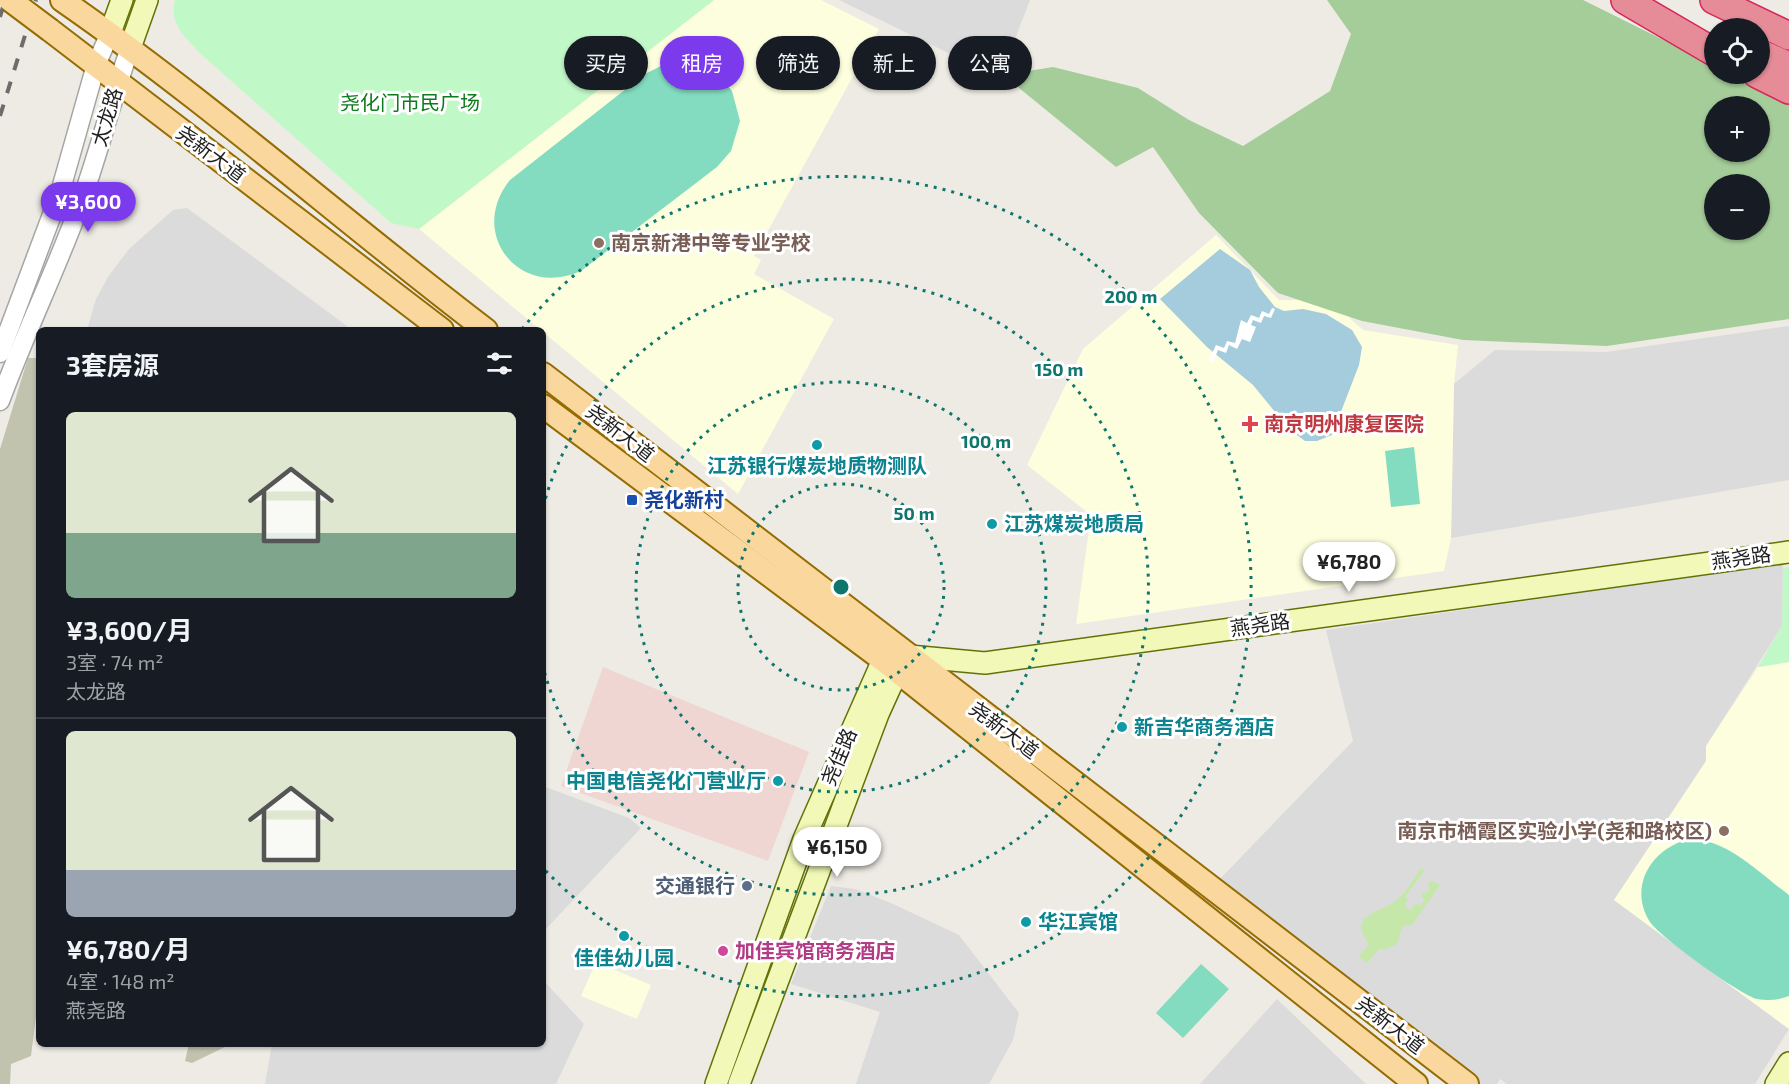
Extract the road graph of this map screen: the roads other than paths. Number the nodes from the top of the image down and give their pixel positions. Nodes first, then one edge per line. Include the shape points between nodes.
1 (10, 0) edge
2 (62, 0) edge
3 (122, 0) edge
4 (147, 0) edge
5 (1625, 0) edge
6 (1643, 0) edge
7 (1714, 0) edge
8 (1746, 0) edge
9 (1789, 19) edge
10 (1704, 28) edge
11 (110, 33) junction
12 (1789, 36) edge
13 (1704, 46) edge
14 (130, 48) junction
15 (1770, 57) edge
16 (96, 65) junction
17 (1789, 66) edge
18 (1770, 81) edge
19 (118, 83) junction
20 (1789, 90) edge
21 (438, 327) edge
22 (482, 327) edge
23 (0, 353) edge
24 (546, 376) edge
25 (0, 401) edge
26 (546, 408) edge
27 (1789, 552) edge
28 (900, 661) junction
29 (1789, 1063) edge
30 (716, 1084) edge
31 (739, 1084) edge
32 (1416, 1084) edge
33 (1467, 1084) edge
34 (1776, 1084) edge

1 - 16 main road, 尧新大道, bridge
2 - 11 main road, 尧新大道
3 - 11 main road, 太龙路
4 - 14 main road, 太龙路
5 - 13 highway
6 - 10 highway
7 - 12 highway
8 - 9 highway
11 - 14 main road, 尧新大道
11 - 16 street, 太龙路
14 - 19 street, 太龙路
14 - 22 main road, 尧新大道
15 - 17 highway
16 - 19 main road, 尧新大道
16 - 23 street, 太龙路 via 59,196
18 - 20 highway
19 - 21 main road, 尧新大道
19 - 25 street, 太龙路 via 79,207
24 - 28 main road, 尧新大道
26 - 28 main road, 尧新大道
27 - 28 main road, 燕尧路 via 985,663
28 - 30 main road, 尧佳路 via 804,839
28 - 31 main road, 尧佳路
28 - 32 main road, 尧新大道
28 - 33 main road, 尧新大道
29 - 34 main road

